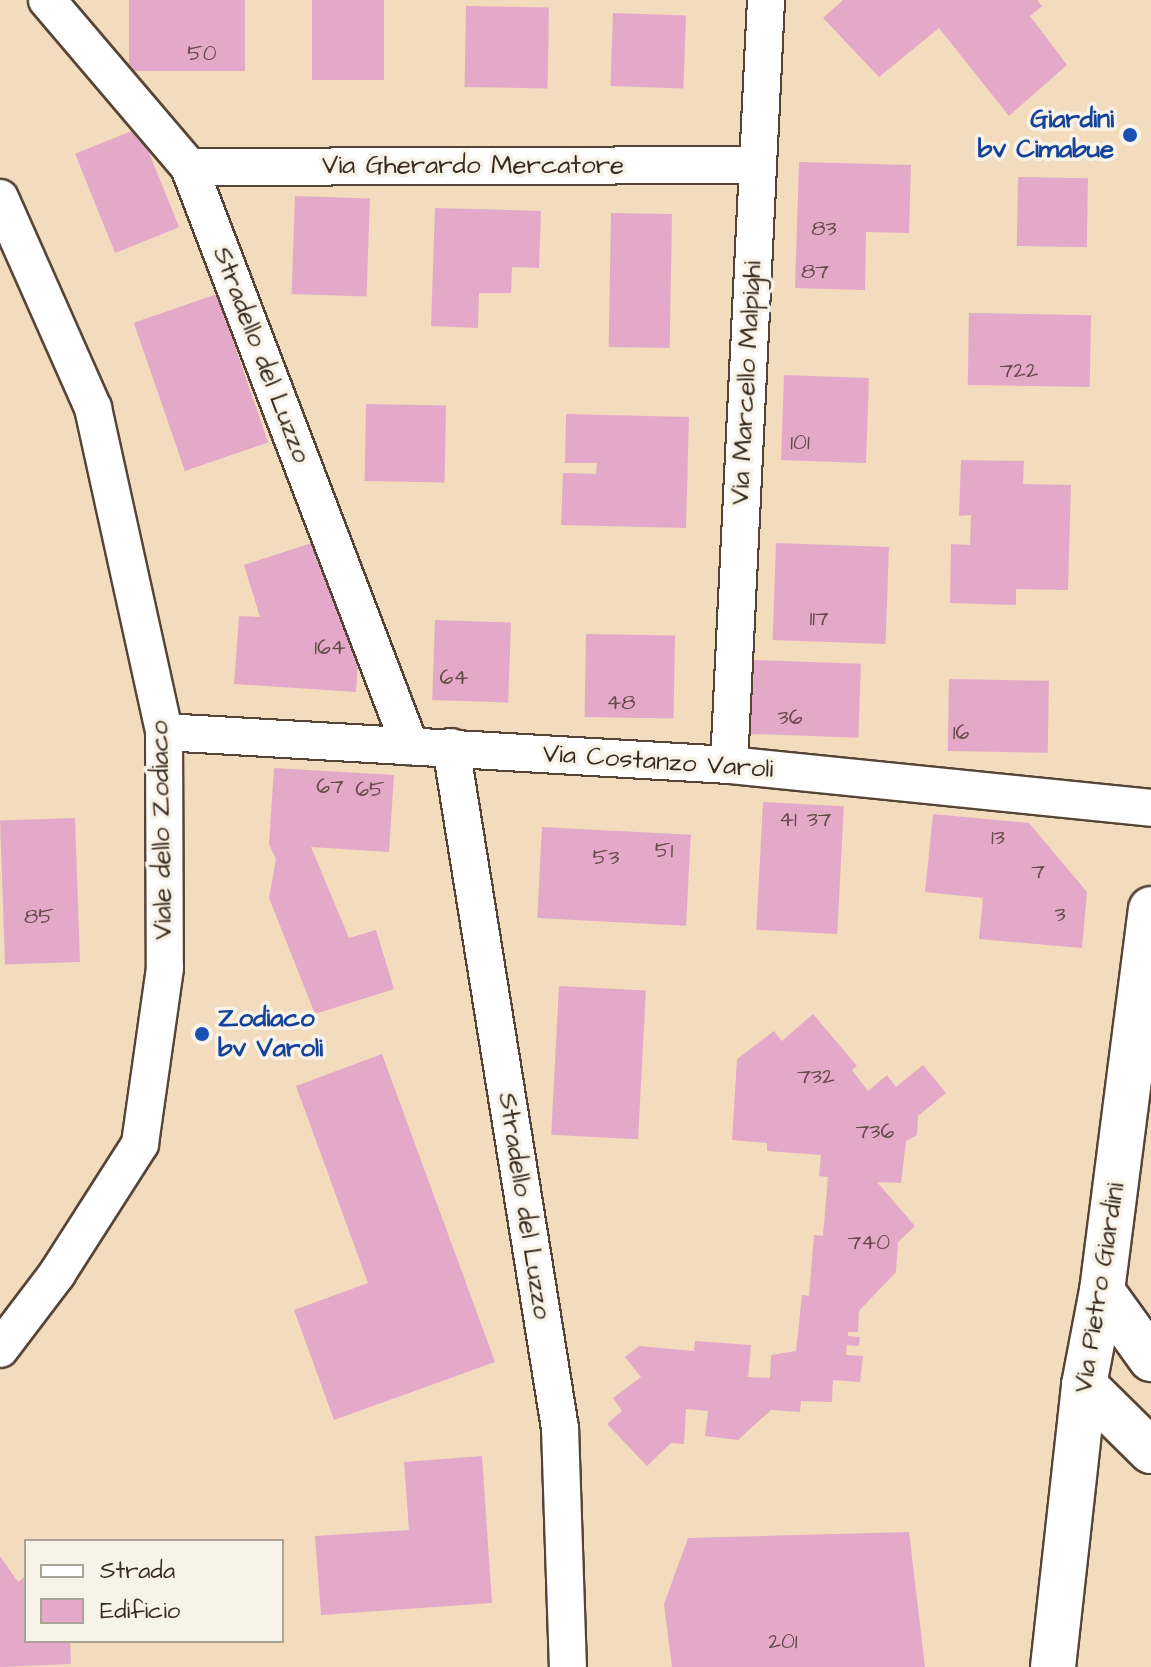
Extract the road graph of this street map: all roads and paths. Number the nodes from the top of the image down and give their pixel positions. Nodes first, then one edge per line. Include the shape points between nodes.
1 (47, 0) edge
2 (766, 0) edge
3 (758, 165) junction
4 (189, 167) junction
5 (2, 212) edge
6 (164, 732) junction
7 (410, 746) junction
8 (451, 747) junction
9 (729, 765) junction
10 (1151, 808) edge
11 (1151, 909) edge
12 (1102, 1291) junction
13 (0, 1349) edge
14 (1151, 1359) edge
15 (1151, 1370) edge
16 (1084, 1385) junction
17 (1151, 1451) edge
18 (568, 1667) edge
19 (1053, 1667) edge

1 - 4 street, Stradello del Luzzo
2 - 3 street, Via Marcello Malpighi
3 - 4 street, Via Gherardo Mercatore
3 - 9 street, Via Marcello Malpighi
4 - 7 street, Stradello del Luzzo
5 - 6 street, Viale dello Zodiaco via 93,408
6 - 7 street, Via Costanzo Varoli
6 - 13 street, Viale dello Zodiaco via 165,968 140,1144 57,1274
7 - 8 street, Via Costanzo Varoli
8 - 9 street, Via Costanzo Varoli
8 - 18 street, Stradello del Luzzo via 560,1428
9 - 10 street, Via Costanzo Varoli
11 - 12 main road, Via Pietro Giardini
12 - 14 main road
12 - 16 main road, Via Pietro Giardini
15 - 16 main road
16 - 17 main road
16 - 19 main road, Via Pietro Giardini

